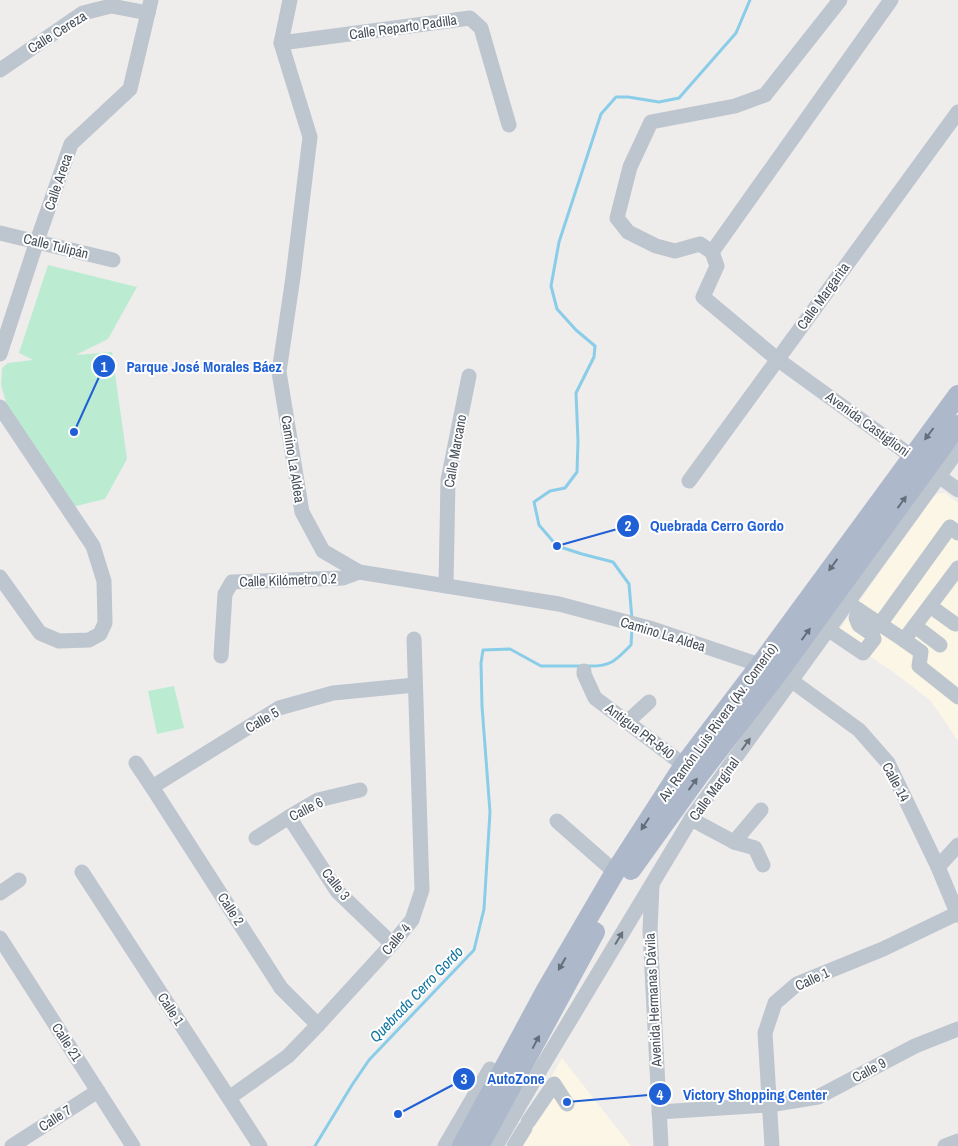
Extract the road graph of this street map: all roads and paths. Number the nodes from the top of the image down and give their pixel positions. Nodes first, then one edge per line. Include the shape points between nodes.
1 (290, 0) edge
2 (840, 0) edge
3 (891, 0) edge
4 (149, 6) edge
5 (281, 43) junction
6 (0, 70) edge
7 (958, 112) edge
8 (509, 125) dead end
9 (0, 232) edge
10 (37, 242) junction
11 (712, 252) junction
12 (113, 260) dead end
13 (0, 354) edge
14 (778, 358) junction
15 (469, 376) dead end
16 (958, 395) edge
17 (0, 407) edge
18 (958, 425) edge
19 (958, 450) edge
20 (926, 466) junction
21 (689, 481) dead end
22 (958, 490) edge
23 (958, 533) edge
24 (958, 568) edge
25 (359, 572) junction
26 (0, 577) edge
27 (446, 586) junction
28 (953, 586) edge
29 (930, 606) junction
30 (853, 607) junction
31 (880, 624) junction
32 (955, 624) dead end
33 (915, 626) junction
34 (829, 630) junction
35 (414, 639) dead end
36 (904, 640) junction
37 (940, 644) dead end
38 (221, 656) dead end
39 (584, 671) dead end
40 (776, 673) junction
41 (415, 685) junction
42 (958, 697) edge
43 (649, 702) dead end
44 (627, 722) junction
45 (136, 763) dead end
46 (684, 764) junction
47 (152, 787) junction
48 (360, 790) dead end
49 (761, 810) dead end
50 (289, 817) junction
51 (691, 819) junction
52 (557, 821) dead end
53 (256, 838) dead end
54 (734, 842) junction
55 (958, 845) edge
56 (763, 865) dead end
57 (938, 867) junction
58 (82, 872) dead end
59 (614, 872) junction
60 (19, 880) dead end
61 (652, 883) junction
62 (0, 892) edge
63 (958, 914) edge
64 (0, 938) edge
65 (392, 944) junction
66 (318, 1025) junction
67 (958, 1029) edge
68 (490, 1068) dead end
69 (528, 1090) junction
70 (98, 1091) junction
71 (228, 1098) junction
72 (544, 1099) junction
73 (567, 1104) dead end
74 (769, 1105) junction
75 (659, 1112) junction
76 (958, 1141) edge
77 (12, 1146) edge
78 (133, 1146) edge
79 (260, 1146) edge
80 (445, 1146) edge
81 (462, 1146) edge
82 (480, 1146) edge
83 (496, 1146) edge
84 (514, 1146) edge
85 (661, 1146) edge
86 (772, 1146) edge
87 (945, 1146) edge

1 - 5 street, Camino La Aldea
2 - 11 street via 765,95 735,106 651,122 630,167 616,218 628,232 656,246 675,251 700,244
3 - 11 street
4 - 6 street, Calle Cereza via 111,6 83,13
4 - 10 street, Calle Areca via 130,89 71,144
5 - 8 street, Calle Reparto Padilla via 470,18 481,28
5 - 25 street, Camino La Aldea via 310,137 279,372 302,512 323,551
7 - 14 street, Calle Margarita
9 - 10 street, Calle Tulipán
10 - 12 street, Calle Tulipán
10 - 13 street, Calle Areca
11 - 14 street, Avenida Castiglioni via 717,266 703,297
14 - 20 street, Avenida Castiglioni
14 - 21 street, Calle Margarita
15 - 27 street, Calle Marcano via 448,480
16 -> 20 main road, Av. Ramón Luis Rivera (Av. Comerío)
17 - 26 street via 93,546 104,581 104,623 100,634 89,640 59,641 40,633
18 - 20 main road, Av. Ramón Luis Rivera (Av. Comerío)
19 - 20 street, Calle Marginal
20 - 22 street, Avenida Castiglioni
30 -> 20 street, Calle Marginal
20 - 40 main road, Av. Ramón Luis Rivera (Av. Comerío)
23 - 31 street via 950,527
24 - 28 street
25 - 27 street, Camino La Aldea
25 - 38 street, Calle Kilómetro 0.2 via 343,578 232,582 225,594
27 - 40 street, Camino La Aldea via 558,604 653,629
28 - 29 street
29 - 32 street
29 - 33 street
30 - 31 street
30 - 34 street, Calle Marginal
30 - 34 street via 859,625 874,639 863,653
31 - 36 street
33 - 36 street
33 - 37 street
40 -> 34 street, Calle Marginal
35 - 41 street, Calle 4
36 - 42 street via 921,652 919,666
39 - 44 street, Antigua PR-840 via 595,698
40 - 46 main road, Av. Ramón Luis Rivera (Av. Comerío)
51 -> 40 street, Calle Marginal
40 - 57 street, Calle 14 via 859,730 888,762
82 -> 40 main road, Av. Ramón Luis Rivera (Av. Comerío) via 623,881
41 - 47 street, Calle 5 via 333,693 280,708
41 - 65 street, Calle 4 via 422,890 412,920
43 - 44 street
44 - 46 street, Antigua PR-840
45 - 47 street, Calle 2
46 -> 59 main road, Av. Ramón Luis Rivera (Av. Comerío)
47 - 66 street, Calle 2 via 282,988
48 - 50 street, Calle 6 via 318,800
49 - 54 street
50 - 53 street, Calle 6
50 - 65 street, Calle 3 via 337,891
51 - 54 street
51 - 61 street, Calle Marginal
52 - 59 street
54 - 56 street via 755,848
55 - 57 street
57 - 63 street, Calle 14
58 - 71 street, Calle 1
59 -> 81 main road, Av. Ramón Luis Rivera (Av. Comerío)
60 - 62 street
69 -> 61 street, Calle Marginal
61 - 75 street, Avenida Hermanas Dávila via 650,931
63 - 74 street, Calle 1 via 796,984 775,1003 765,1032
64 - 70 street, Calle 21
65 - 66 street, Calle 4
66 - 71 street, Calle 4 via 288,1056
67 - 74 street, Calle 9 via 915,1046 818,1097
68 - 80 street
69 - 72 street
69 - 83 street, Calle Marginal
70 - 77 street, Calle 7
70 - 78 street, Calle 21
71 - 79 street, Calle 1
72 - 73 street via 554,1084
72 - 84 street
74 - 75 street, Calle 9
74 - 86 street, Calle 1
75 - 85 street, Avenida Hermanas Dávila
76 - 87 street

